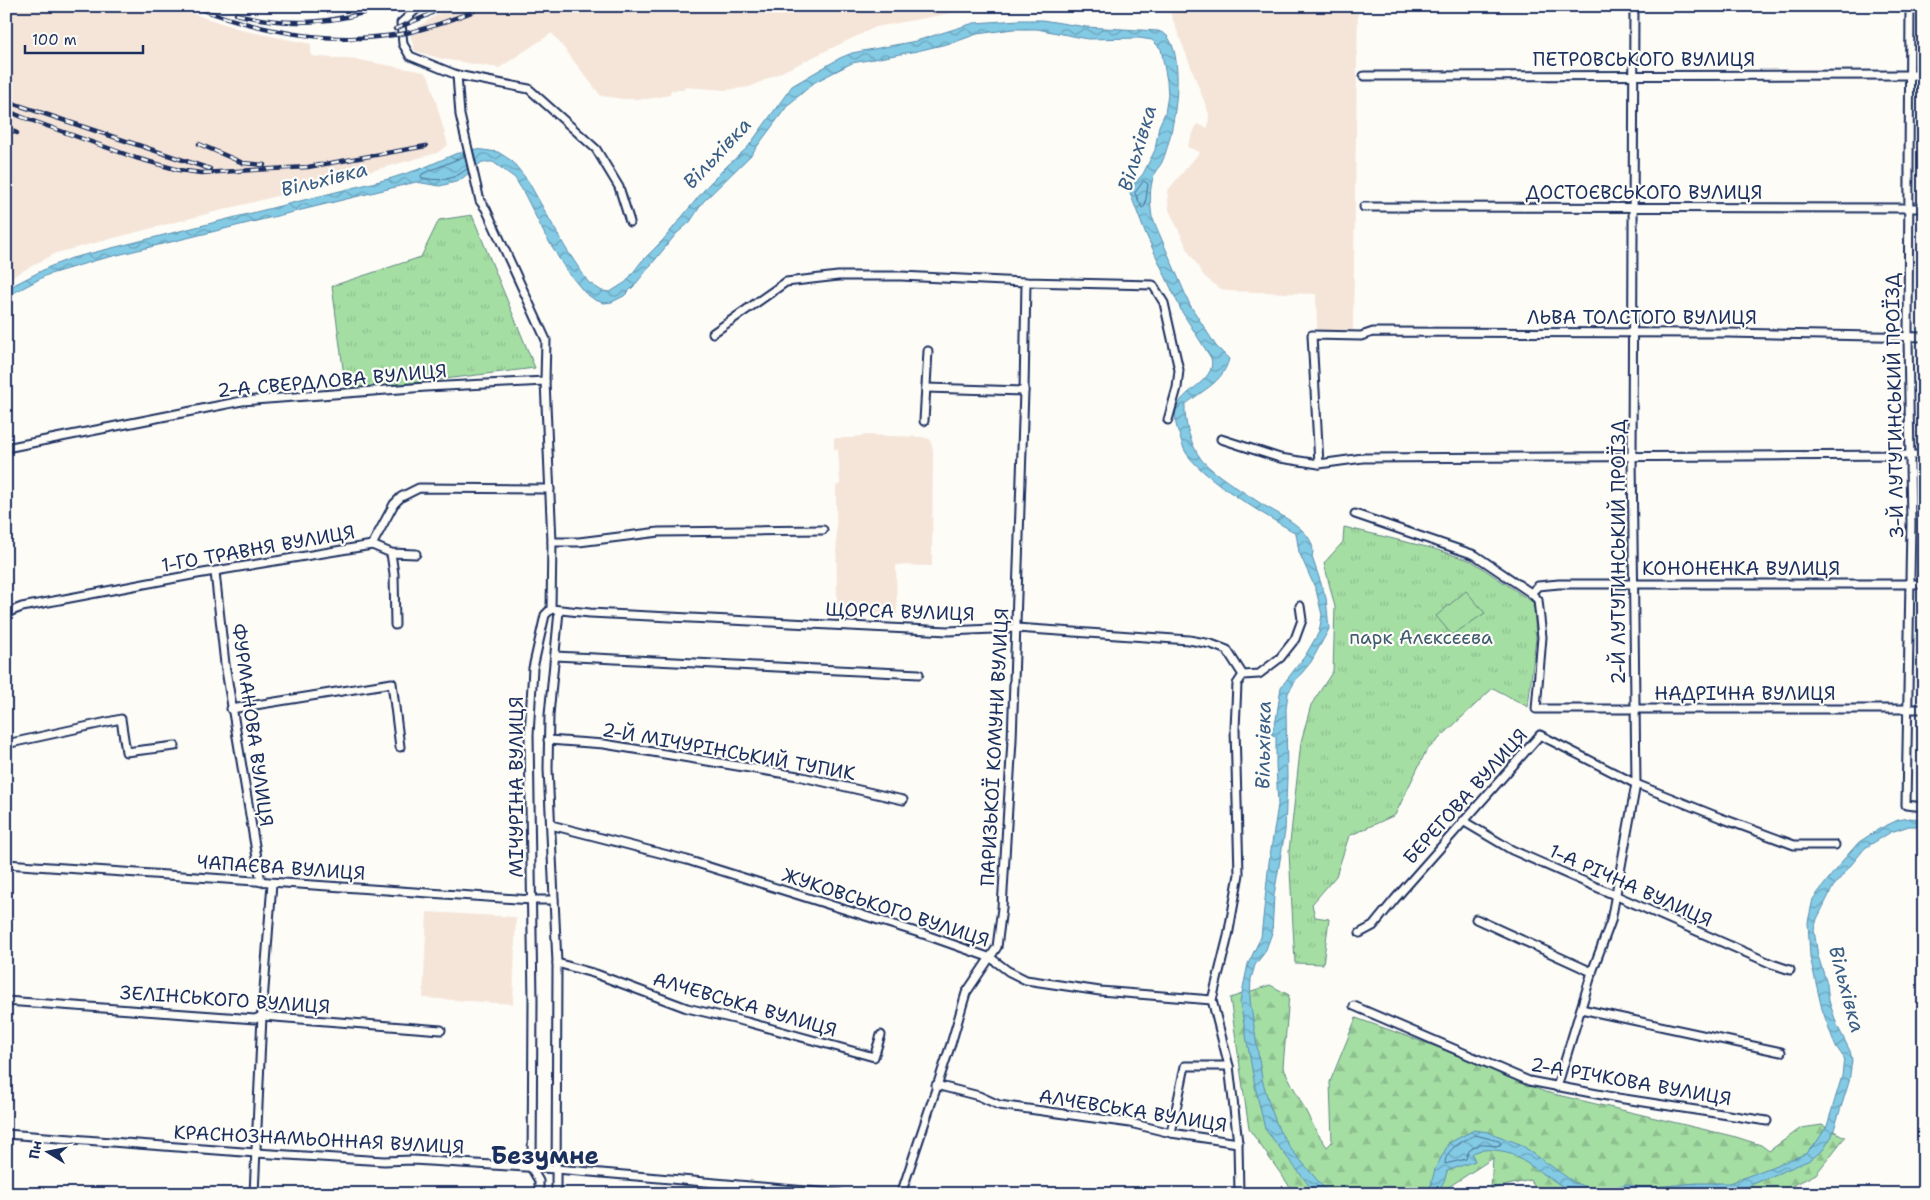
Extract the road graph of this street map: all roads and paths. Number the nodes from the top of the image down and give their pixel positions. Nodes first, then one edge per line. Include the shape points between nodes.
1 (420, 6) edge
2 (1634, 6) edge
3 (1910, 6) edge
4 (1910, 74) junction
5 (457, 75) junction
6 (1634, 75) junction
7 (1924, 75) edge
8 (1364, 76) dead end
9 (1364, 206) dead end
10 (1632, 208) junction
11 (1924, 208) edge
12 (1909, 209) junction
13 (630, 222) dead end
14 (1026, 282) junction
15 (713, 333) dead end
16 (1634, 333) junction
17 (1908, 337) junction
18 (1924, 337) edge
19 (928, 351) dead end
20 (545, 381) junction
21 (926, 388) junction
22 (1024, 391) junction
23 (1168, 420) dead end
24 (924, 421) dead end
25 (1221, 438) dead end
26 (6, 448) edge
27 (1910, 455) junction
28 (1924, 455) edge
29 (1632, 457) junction
30 (1319, 464) junction
31 (550, 489) junction
32 (1355, 514) dead end
33 (823, 530) dead end
34 (552, 542) junction
35 (372, 545) junction
36 (391, 553) junction
37 (416, 554) dead end
38 (215, 572) junction
39 (1634, 583) junction
40 (1910, 584) junction
41 (1924, 584) edge
42 (1531, 593) junction
43 (1300, 606) dead end
44 (551, 609) junction
45 (559, 611) junction
46 (6, 613) edge
47 (395, 625) dead end
48 (1016, 628) junction
49 (556, 656) junction
50 (919, 674) dead end
51 (1243, 675) junction
52 (232, 708) junction
53 (1635, 709) junction
54 (1909, 709) junction
55 (1924, 709) edge
56 (548, 740) junction
57 (6, 744) edge
58 (175, 746) dead end
59 (400, 747) dead end
60 (1636, 784) junction
61 (903, 800) dead end
62 (1924, 808) edge
63 (1463, 821) junction
64 (551, 825) junction
65 (1835, 845) dead end
66 (6, 864) edge
67 (261, 882) junction
68 (272, 883) junction
69 (1614, 896) junction
70 (532, 900) junction
71 (554, 900) junction
72 (1476, 919) dead end
73 (1360, 933) dead end
74 (991, 958) junction
75 (557, 962) junction
76 (1790, 970) dead end
77 (1592, 972) junction
78 (1212, 1000) junction
79 (6, 1001) edge
80 (1354, 1006) dead end
81 (1582, 1009) junction
82 (262, 1016) junction
83 (441, 1030) dead end
84 (881, 1035) dead end
85 (1781, 1052) dead end
86 (1229, 1066) junction
87 (936, 1085) junction
88 (1557, 1087) junction
89 (1767, 1121) dead end
90 (1171, 1133) junction
91 (6, 1134) edge
92 (1238, 1144) junction
93 (256, 1153) junction
94 (532, 1169) junction
95 (556, 1169) junction
96 (254, 1194) edge
97 (539, 1194) edge
98 (556, 1194) edge
99 (840, 1194) edge
100 (901, 1194) edge
101 (1239, 1194) edge

1 - 5 street via 401,24 404,44 410,56
2 - 6 street, 2-Й ЛУТУГИНСЬКИЙ ПРОЇЗД
3 - 4 street, 3-Й ЛУТУГИНСЬКИЙ ПРОЇЗД
4 - 6 street, ПЕТРОВСЬКОГО ВУЛИЦЯ
4 - 7 street, ПЕТРОВСЬКОГО ВУЛИЦЯ
4 - 12 street, 3-Й ЛУТУГИНСЬКИЙ ПРОЇЗД
5 - 13 street via 530,89 596,149 619,187
5 - 20 street, МІЧУРІНА ВУЛИЦЯ via 460,115 480,201 546,340
6 - 8 street, ПЕТРОВСЬКОГО ВУЛИЦЯ
6 - 10 street, 2-Й ЛУТУГИНСЬКИЙ ПРОЇЗД
9 - 10 street, ДОСТОЄВСЬКОГО ВУЛИЦЯ
10 - 12 street, ДОСТОЄВСЬКОГО ВУЛИЦЯ
10 - 16 street, 2-Й ЛУТУГИНСЬКИЙ ПРОЇЗД
11 - 12 street, ДОСТОЄВСЬКОГО ВУЛИЦЯ
12 - 17 street, 3-Й ЛУТУГИНСЬКИЙ ПРОЇЗД
14 - 15 street via 838,276 786,282
14 - 22 street, ПАРИЗЬКОЇ КОМУНИ ВУЛИЦЯ
14 - 23 street via 1153,285 1164,303 1179,370 1178,388
16 - 17 street, ЛЬВА ТОЛСТОГО ВУЛИЦЯ
16 - 29 street, 2-Й ЛУТУГИНСЬКИЙ ПРОЇЗД
16 - 30 street, ЛЬВА ТОЛСТОГО ВУЛИЦЯ via 1373,332 1361,336 1312,335
17 - 18 street, ЛЬВА ТОЛСТОГО ВУЛИЦЯ
17 - 27 street, 3-Й ЛУТУГИНСЬКИЙ ПРОЇЗД
19 - 21 street
20 - 26 street, 2-А СВЕРДЛОВА ВУЛИЦЯ via 242,401
20 - 31 street, МІЧУРІНА ВУЛИЦЯ
21 - 22 street
21 - 24 street
22 - 48 street, ПАРИЗЬКОЇ КОМУНИ ВУЛИЦЯ
25 - 30 street via 1280,458
27 - 28 street
27 - 29 street
27 - 40 street, 3-Й ЛУТУГИНСЬКИЙ ПРОЇЗД
29 - 30 street via 1363,458
29 - 39 street, 2-Й ЛУТУГИНСЬКИЙ ПРОЇЗД
31 - 34 street, МІЧУРІНА ВУЛИЦЯ
31 - 35 street, 1-ГО ТРАВНЯ ВУЛИЦЯ via 419,488 394,504
32 - 42 street via 1475,555
33 - 34 street via 659,532 579,542
34 - 44 street, МІЧУРІНА ВУЛИЦЯ
35 - 36 street
35 - 38 street, 1-ГО ТРАВНЯ ВУЛИЦЯ
36 - 37 street
36 - 47 street
38 - 46 street, 1-ГО ТРАВНЯ ВУЛИЦЯ via 22,606
38 - 52 street, ФУРМАНОВА ВУЛИЦЯ
39 - 40 street, КОНОНЕНКА ВУЛИЦЯ
39 - 42 street, КОНОНЕНКА ВУЛИЦЯ via 1538,586
39 - 53 street, 2-Й ЛУТУГИНСЬКИЙ ПРОЇЗД
40 - 41 street, КОНОНЕНКА ВУЛИЦЯ
40 - 54 street, 3-Й ЛУТУГИНСЬКИЙ ПРОЇЗД
42 - 53 street, НАДРІЧНА ВУЛИЦЯ via 1538,600 1542,637 1536,709
43 - 51 street via 1302,620 1295,639 1280,658 1259,674
44 - 45 street, ЩОРСА ВУЛИЦЯ
44 - 70 street, МІЧУРІНА ВУЛИЦЯ via 546,614 534,668 529,735
45 - 48 street, ЩОРСА ВУЛИЦЯ via 948,631
45 - 49 street, МІЧУРІНА ВУЛИЦЯ
48 - 51 street, ЩОРСА ВУЛИЦЯ via 1211,644 1227,650
48 - 74 street, ПАРИЗЬКОЇ КОМУНИ ВУЛИЦЯ via 1002,908 998,947
49 - 50 street
49 - 56 street, МІЧУРІНА ВУЛИЦЯ
51 - 78 street via 1237,684 1235,729 1239,874
52 - 59 street via 392,682
52 - 67 street, ФУРМАНОВА ВУЛИЦЯ
53 - 54 street, НАДРІЧНА ВУЛИЦЯ
53 - 60 street, 2-Й ЛУТУГИНСЬКИЙ ПРОЇЗД
54 - 55 street, НАДРІЧНА ВУЛИЦЯ
54 - 62 street, 3-Й ЛУТУГИНСЬКИЙ ПРОЇЗД via 1906,805
56 - 61 street, 2-Й МІЧУРІНСЬКИЙ ТУПИК via 604,744 798,776
56 - 64 street, МІЧУРІНА ВУЛИЦЯ
57 - 58 street via 121,719 126,752
60 - 63 street, БЕРЕГОВА ВУЛИЦЯ via 1540,735
60 - 65 street, БЕРЕГОВА ВУЛИЦЯ via 1794,845
60 - 69 street, 2-Й ЛУТУГИНСЬКИЙ ПРОЇЗД
63 - 69 street, 1-А РІЧНА ВУЛИЦЯ via 1512,850
63 - 73 street, БЕРЕГОВА ВУЛИЦЯ via 1373,926
64 - 71 street, МІЧУРІНА ВУЛИЦЯ
64 - 74 street, ЖУКОВСЬКОГО ВУЛИЦЯ via 687,860
66 - 67 street, ЧАПАЄВА ВУЛИЦЯ
67 - 68 street, ЧАПАЄВА ВУЛИЦЯ
68 - 70 street, ЧАПАЄВА ВУЛИЦЯ
68 - 82 street
69 - 76 street, 1-А РІЧНА ВУЛИЦЯ
69 - 77 street, 2-Й ЛУТУГИНСЬКИЙ ПРОЇЗД via 1611,921
70 - 71 street, ЧАПАЄВА ВУЛИЦЯ
70 - 94 street, МІЧУРІНА ВУЛИЦЯ
71 - 75 street, МІЧУРІНА ВУЛИЦЯ
72 - 77 street
74 - 78 street, ЖУКОВСЬКОГО ВУЛИЦЯ via 1008,972 1026,980 1100,991
74 - 87 street, ПАРИЗЬКОЇ КОМУНИ ВУЛИЦЯ via 966,993
75 - 84 street, АЛЧЕВСЬКА ВУЛИЦЯ via 687,1008 874,1057
75 - 95 street, МІЧУРІНА ВУЛИЦЯ
77 - 81 street, 2-Й ЛУТУГИНСЬКИЙ ПРОЇЗД
78 - 86 street
79 - 82 street, ЗЕЛІНСЬКОГО ВУЛИЦЯ via 255,1019
80 - 88 street, 2-А РІЧКОВА ВУЛИЦЯ via 1529,1081
81 - 85 street
81 - 88 street, 2-Й ЛУТУГИНСЬКИЙ ПРОЇЗД
82 - 83 street, ЗЕЛІНСЬКОГО ВУЛИЦЯ
82 - 93 street
86 - 90 street via 1186,1066
86 - 92 street
87 - 90 street, АЛЧЕВСЬКА ВУЛИЦЯ via 979,1096 999,1105 1130,1123
87 - 100 street, ПАРИЗЬКОЇ КОМУНИ ВУЛИЦЯ
88 - 89 street, 2-А РІЧКОВА ВУЛИЦЯ
90 - 92 street, АЛЧЕВСЬКА ВУЛИЦЯ
91 - 93 street, КРАСНОЗНАМЬОННАЯ ВУЛИЦЯ
92 - 101 street
93 - 94 street, КРАСНОЗНАМЬОННАЯ ВУЛИЦЯ
93 - 96 street
94 - 95 street, КРАСНОЗНАМЬОННАЯ ВУЛИЦЯ
94 - 97 street, МІЧУРІНА ВУЛИЦЯ via 539,1181
95 - 98 street, МІЧУРІНА ВУЛИЦЯ
95 - 99 street, КРАСНОЗНАМЬОННАЯ ВУЛИЦЯ

